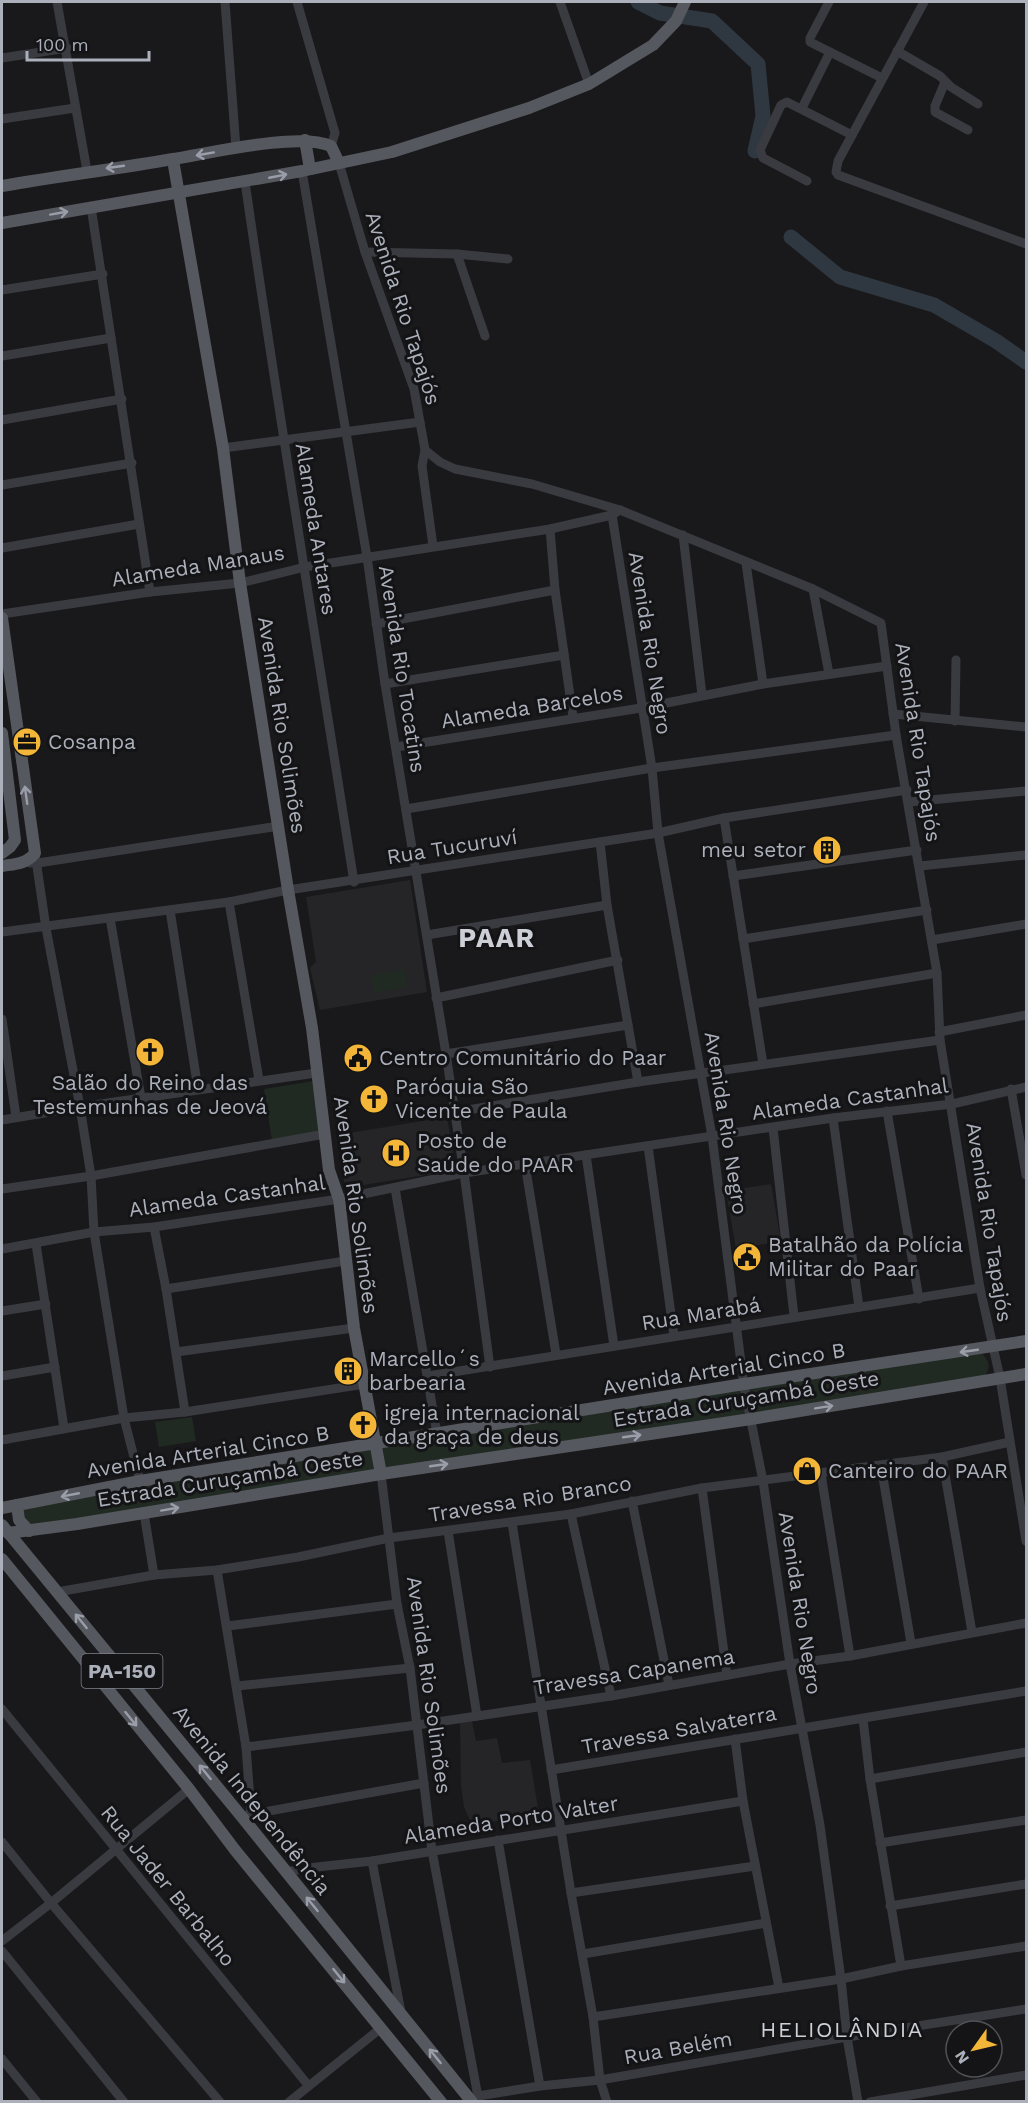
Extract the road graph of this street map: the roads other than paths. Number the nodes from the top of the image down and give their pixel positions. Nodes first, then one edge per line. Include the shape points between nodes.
1 (57, 2) edge
2 (225, 2) edge
3 (297, 2) edge
4 (560, 2) edge
5 (685, 2) edge
6 (829, 2) edge
7 (924, 2) edge
8 (67, 48) junction
9 (897, 51) junction
10 (830, 52) junction
11 (2, 58) edge
12 (882, 78) junction
13 (945, 81) junction
14 (589, 84) junction
15 (978, 104) dead end
16 (75, 108) junction
17 (802, 108) junction
18 (2, 119) edge
19 (968, 130) dead end
20 (852, 135) junction
21 (305, 140) junction
22 (332, 146) junction
23 (237, 148) junction
24 (172, 160) junction
25 (339, 162) junction
26 (306, 170) junction
27 (87, 171) junction
28 (807, 181) dead end
29 (245, 182) junction
30 (2, 186) edge
31 (178, 192) junction
32 (92, 207) junction
33 (2, 223) edge
34 (1026, 244) edge
35 (365, 252) junction
36 (457, 254) junction
37 (508, 259) dead end
38 (102, 274) junction
39 (2, 290) edge
40 (485, 336) dead end
41 (111, 338) junction
42 (2, 356) edge
43 (122, 399) junction
44 (2, 420) edge
45 (420, 422) junction
46 (345, 431) junction
47 (283, 441) junction
48 (223, 448) junction
49 (425, 450) junction
50 (132, 463) junction
51 (2, 485) edge
52 (616, 512) junction
53 (139, 524) junction
54 (550, 529) junction
55 (683, 535) junction
56 (433, 546) junction
57 (2, 548) edge
58 (367, 557) junction
59 (746, 563) junction
60 (305, 567) junction
61 (240, 582) junction
62 (813, 589) junction
63 (555, 590) junction
64 (150, 592) junction
65 (2, 616) edge
66 (376, 624) junction
67 (564, 655) junction
68 (956, 660) dead end
69 (887, 666) junction
70 (829, 674) junction
71 (386, 684) junction
72 (763, 684) junction
73 (702, 695) junction
74 (641, 708) junction
75 (893, 714) junction
76 (573, 717) junction
77 (955, 721) junction
78 (1026, 727) edge
79 (2, 734) edge
80 (896, 735) junction
81 (396, 747) junction
82 (652, 768) junction
83 (907, 790) junction
84 (1026, 791) edge
85 (909, 802) junction
86 (406, 809) junction
87 (724, 818) junction
88 (279, 826) junction
89 (658, 833) junction
90 (600, 842) junction
91 (917, 850) junction
92 (2, 853) edge
93 (1026, 855) edge
94 (35, 858) junction
95 (2, 866) edge
96 (920, 866) junction
97 (417, 872) junction
98 (733, 876) junction
99 (354, 882) junction
100 (288, 890) junction
101 (229, 902) junction
102 (608, 905) junction
103 (170, 910) junction
104 (927, 910) junction
105 (110, 918) junction
106 (1026, 924) edge
107 (46, 928) junction
108 (2, 932) edge
109 (427, 935) junction
110 (743, 939) junction
111 (932, 940) junction
112 (618, 960) junction
113 (937, 973) junction
114 (436, 998) junction
115 (753, 1004) junction
116 (1026, 1015) edge
117 (2, 1019) edge
118 (628, 1025) junction
119 (940, 1036) junction
120 (446, 1054) junction
121 (763, 1064) junction
122 (316, 1073) junction
123 (702, 1073) junction
124 (259, 1080) junction
125 (638, 1082) junction
126 (1026, 1087) edge
127 (198, 1089) junction
128 (1011, 1089) junction
129 (141, 1098) junction
130 (952, 1104) junction
131 (80, 1107) junction
132 (887, 1111) junction
133 (455, 1112) junction
134 (16, 1117) junction
135 (833, 1118) junction
136 (2, 1120) edge
137 (773, 1128) junction
138 (325, 1134) junction
139 (712, 1136) junction
140 (648, 1146) junction
141 (586, 1155) junction
142 (525, 1164) junction
143 (464, 1173) junction
144 (1026, 1175) edge
145 (91, 1176) junction
146 (395, 1188) junction
147 (2, 1189) edge
148 (339, 1199) junction
149 (154, 1227) junction
150 (94, 1232) junction
151 (36, 1244) junction
152 (2, 1249) edge
153 (345, 1261) junction
154 (980, 1288) junction
155 (166, 1289) junction
156 (919, 1299) junction
157 (46, 1304) junction
158 (859, 1307) junction
159 (2, 1311) edge
160 (794, 1316) junction
161 (736, 1327) junction
162 (354, 1328) junction
163 (674, 1336) junction
164 (1026, 1341) edge
165 (614, 1346) junction
166 (992, 1347) junction
167 (176, 1352) junction
168 (556, 1354) junction
169 (55, 1367) junction
170 (490, 1367) junction
171 (1026, 1374) edge
172 (2, 1376) edge
173 (428, 1376) junction
174 (1000, 1378) junction
175 (365, 1384) junction
176 (744, 1384) junction
177 (185, 1412) junction
178 (124, 1418) junction
179 (751, 1419) junction
180 (64, 1428) junction
181 (437, 1434) junction
182 (2, 1440) edge
183 (1010, 1442) junction
184 (376, 1444) junction
185 (942, 1457) junction
186 (881, 1466) junction
187 (381, 1474) junction
188 (821, 1474) junction
189 (140, 1481) junction
190 (764, 1482) junction
191 (702, 1488) junction
192 (632, 1502) junction
193 (17, 1505) junction
194 (2, 1508) edge
195 (144, 1514) junction
196 (572, 1514) junction
197 (512, 1523) junction
198 (5, 1529) edge
199 (29, 1531) junction
200 (448, 1531) junction
201 (389, 1538) junction
202 (1026, 1540) edge
203 (2, 1559) edge
204 (218, 1570) junction
205 (154, 1575) junction
206 (57, 1592) junction
207 (397, 1605) junction
208 (1026, 1623) edge
209 (228, 1626) junction
210 (972, 1632) junction
211 (912, 1643) junction
212 (850, 1656) junction
213 (790, 1664) junction
214 (410, 1668) junction
215 (727, 1675) junction
216 (669, 1685) junction
217 (237, 1686) junction
218 (1026, 1691) edge
219 (610, 1695) junction
220 (542, 1706) junction
221 (2, 1709) edge
222 (477, 1716) junction
223 (863, 1719) junction
224 (417, 1725) junction
225 (802, 1728) junction
226 (735, 1739) junction
227 (246, 1747) junction
228 (1026, 1752) edge
229 (551, 1770) junction
230 (870, 1779) junction
231 (424, 1783) junction
232 (189, 1790) junction
233 (742, 1801) junction
234 (247, 1815) junction
235 (1026, 1820) edge
236 (562, 1830) junction
237 (498, 1840) junction
238 (2, 1842) edge
239 (880, 1843) junction
240 (116, 1851) junction
241 (432, 1851) junction
242 (372, 1861) junction
243 (755, 1866) junction
244 (286, 1872) junction
245 (1026, 1884) edge
246 (571, 1893) junction
247 (51, 1904) junction
248 (890, 1906) junction
249 (766, 1923) junction
250 (2, 1941) edge
251 (1026, 1946) edge
252 (2, 1951) edge
253 (583, 1954) junction
254 (901, 1966) junction
255 (841, 1979) junction
256 (779, 1988) junction
257 (1026, 2009) edge
258 (402, 2015) junction
259 (593, 2017) junction
260 (381, 2028) junction
261 (847, 2037) junction
262 (2, 2059) edge
263 (1026, 2075) edge
264 (600, 2080) junction
265 (308, 2085) junction
266 (540, 2086) junction
267 (923, 2097) edge
268 (476, 2100) edge
269 (37, 2102) edge
270 (124, 2102) edge
271 (219, 2102) edge
272 (289, 2102) edge
273 (441, 2102) edge
274 (607, 2102) edge
275 (858, 2102) edge
276 (870, 2102) edge

1 - 8 street
2 - 23 street
3 - 22 street via 335,133
4 - 14 street
5 - 14 main road via 678,19 652,45
6 - 10 street via 810,40
7 - 9 street
8 - 11 street
8 - 16 street
9 - 12 street
9 - 13 street
10 - 12 street
10 - 17 street
12 - 20 street
13 - 15 street
13 - 19 street via 935,112
14 - 25 main road via 529,108 392,152
16 - 18 street
16 - 27 street
17 - 20 street
17 - 28 street via 788,102 781,105 760,154
20 - 34 street via 838,161 838,175
21 - 22 main road
21 - 23 main road
21 - 26 main road
22 - 25 main road
23 -> 24 main road
24 -> 27 main road
24 - 31 main road, Avenida Rio Solimões
25 - 26 main road
25 - 35 street, Avenida Rio Tapajós
29 -> 26 main road
26 - 46 street, Avenida Rio Tocatins
27 - 30 main road
29 - 31 main road
29 - 47 street, Alameda Antares
31 - 32 main road
31 - 48 main road, Avenida Rio Solimões
33 -> 32 main road
32 - 38 street
35 - 36 street
35 - 45 street, Avenida Rio Tapajós via 410,378
36 - 37 street
36 - 40 street
38 - 39 street
38 - 41 street
41 - 42 street
41 - 43 street
43 - 44 street
43 - 50 street
45 - 46 street
45 - 49 street, Avenida Rio Tapajós
46 - 47 street
46 - 58 street, Avenida Rio Tocatins
47 - 48 street
47 - 60 street, Alameda Antares
48 - 61 main road, Avenida Rio Solimões
49 - 52 street, Avenida Rio Tapajós via 455,470 532,484
49 - 56 street via 422,466
50 - 51 street
50 - 53 street
52 - 54 street, Alameda Manaus
52 - 55 street, Avenida Rio Tapajós
52 - 74 street, Avenida Rio Negro
53 - 57 street
53 - 64 street
54 - 56 street, Alameda Manaus
54 - 63 street
55 - 59 street, Avenida Rio Tapajós
55 - 73 street
56 - 58 street, Alameda Manaus
58 - 60 street, Alameda Manaus
58 - 66 street, Avenida Rio Tocatins
59 - 62 street, Avenida Rio Tapajós
59 - 72 street
60 - 61 street, Alameda Manaus
60 - 99 street, Alameda Antares
61 - 64 street, Alameda Manaus
61 - 88 main road, Avenida Rio Solimões
62 - 69 street, Avenida Rio Tapajós via 881,623
62 - 70 street
63 - 66 street
63 - 67 street
64 - 65 street, Alameda Manaus
94 -> 65 main road
66 - 71 street, Avenida Rio Tocatins
67 - 71 street
67 - 76 street
68 - 77 street
69 - 70 street, Alameda Barcelos
69 - 75 street, Avenida Rio Tapajós
70 - 72 street, Alameda Barcelos
71 - 81 street, Avenida Rio Tocatins
72 - 73 street, Alameda Barcelos
73 - 74 street, Alameda Barcelos
74 - 76 street, Alameda Barcelos
74 - 82 street, Avenida Rio Negro
75 - 77 street
75 - 80 street, Avenida Rio Tapajós
76 - 81 street, Alameda Barcelos
77 - 78 street
79 - 92 main road via 15,840
80 - 82 street
80 - 83 street, Avenida Rio Tapajós
81 - 86 street, Avenida Rio Tocatins
82 - 86 street
82 - 89 street, Avenida Rio Negro
83 - 85 street, Avenida Rio Tapajós
83 - 87 street, Rua Tucuruví
84 - 85 street
85 - 91 street, Avenida Rio Tapajós
86 - 97 street, Avenida Rio Tocatins
87 - 89 street, Rua Tucuruví
87 - 98 street
88 - 94 street
88 - 100 main road, Avenida Rio Solimões
89 - 90 street, Rua Tucuruví
89 - 123 street, Avenida Rio Negro
90 - 97 street, Rua Tucuruví
90 - 102 street
91 - 96 street, Avenida Rio Tapajós
91 - 98 street
93 - 96 street
94 - 95 main road
94 - 107 street
96 - 104 street, Avenida Rio Tapajós
97 - 99 street, Rua Tucuruví
97 - 109 street, Avenida Rio Tocatins
98 - 110 street
99 - 100 street, Rua Tucuruví
100 - 101 street, Rua Tucuruví
100 - 122 main road, Avenida Rio Solimões
101 - 103 street, Rua Tucuruví
101 - 124 street
102 - 109 street
102 - 112 street
103 - 105 street, Rua Tucuruví
103 - 127 street
104 - 110 street
104 - 111 street, Avenida Rio Tapajós
105 - 107 street, Rua Tucuruví
105 - 129 street
106 - 111 street
107 - 108 street, Rua Tucuruví
107 - 131 street
109 - 114 street, Avenida Rio Tocatins
110 - 115 street
111 - 113 street, Avenida Rio Tapajós
112 - 114 street
112 - 118 street
113 - 115 street
113 - 119 street, Avenida Rio Tapajós
114 - 120 street, Avenida Rio Tocatins
115 - 121 street
116 - 119 street
117 - 134 street
118 - 120 street
118 - 125 street
119 - 121 street
119 - 130 street, Avenida Rio Tapajós
120 - 133 street, Avenida Rio Tocatins
121 - 123 street
122 - 124 street
122 - 138 main road, Avenida Rio Solimões
123 - 125 street
123 - 139 street, Avenida Rio Negro
124 - 127 street
125 - 133 street
126 - 128 street, Alameda Castanhal
127 - 129 street
128 - 130 street, Alameda Castanhal
128 - 144 street
129 - 131 street
130 - 132 street, Alameda Castanhal
130 - 154 street, Avenida Rio Tapajós
131 - 134 street
131 - 145 street
132 - 135 street, Alameda Castanhal
132 - 156 street
133 - 143 street, Avenida Rio Tocatins
134 - 136 street
135 - 137 street, Alameda Castanhal
135 - 158 street
137 - 139 street, Alameda Castanhal
137 - 160 street
138 - 145 street
138 - 148 main road, Avenida Rio Solimões via 329,1170
139 - 140 street, Alameda Castanhal
139 - 161 street, Avenida Rio Negro
140 - 141 street, Alameda Castanhal
140 - 163 street
141 - 142 street, Alameda Castanhal
141 - 165 street
142 - 143 street, Alameda Castanhal
142 - 168 street
143 - 146 street, Alameda Castanhal
143 - 170 street, Avenida Rio Tocatins
145 - 147 street
145 - 150 street
146 - 148 street, Alameda Castanhal
146 - 173 street
148 - 149 street, Alameda Castanhal
148 - 153 main road, Avenida Rio Solimões
149 - 150 street, Alameda Castanhal
149 - 155 street
150 - 151 street, Alameda Castanhal
150 - 178 street
151 - 152 street, Alameda Castanhal
151 - 157 street
153 - 155 street
153 - 162 main road, Avenida Rio Solimões
154 - 156 street, Rua Marabá
154 - 166 street, Avenida Rio Tapajós
155 - 167 street
156 - 158 street, Rua Marabá
157 - 159 street
157 - 169 street
158 - 160 street, Rua Marabá
160 - 161 street, Rua Marabá
161 - 163 street, Rua Marabá
161 - 176 street, Avenida Rio Negro
162 - 167 street
162 - 175 main road, Avenida Rio Solimões
163 - 165 street, Rua Marabá
164 - 166 main road, Avenida Arterial Cinco B
165 - 168 street, Rua Marabá
166 - 174 street, Avenida Rio Tapajós
166 -> 176 main road, Avenida Arterial Cinco B
167 - 177 street
168 - 170 street, Rua Marabá
169 - 172 street
169 - 180 street
170 - 173 street, Rua Marabá
171 - 174 main road, Estrada Curuçambá Oeste
173 - 181 street
179 -> 174 main road, Estrada Curuçambá Oeste
174 - 183 street, Avenida Rio Tapajós
175 - 177 street
175 - 184 main road, Avenida Rio Solimões
176 - 179 street, Avenida Rio Negro
176 - 181 main road, Avenida Arterial Cinco B
177 - 178 street
178 - 180 street
178 - 189 street
187 -> 179 main road, Estrada Curuçambá Oeste
179 - 190 street, Avenida Rio Negro
180 - 182 street
181 - 184 main road, Avenida Arterial Cinco B
183 - 185 street, Travessa Rio Branco
183 - 202 street, Avenida Rio Tapajós
184 - 187 main road, Avenida Rio Solimões
184 - 189 main road, Avenida Arterial Cinco B
185 - 186 street, Travessa Rio Branco
185 - 210 street
186 - 188 street, Travessa Rio Branco
186 - 211 street
195 -> 187 main road, Estrada Curuçambá Oeste
187 - 201 street, Avenida Rio Solimões
188 - 190 street, Travessa Rio Branco
188 - 212 street
189 -> 193 main road, Avenida Arterial Cinco B
190 - 191 street, Travessa Rio Branco
190 - 213 street, Avenida Rio Negro
191 - 192 street, Travessa Rio Branco
191 - 215 street
192 - 196 street, Travessa Rio Branco
192 - 216 street
193 - 194 main road, Avenida Arterial Cinco B
193 - 199 main road via 19,1520
195 - 199 main road, Estrada Curuçambá Oeste
195 - 205 street
196 - 197 street, Travessa Rio Branco
196 - 219 street
197 - 200 street, Travessa Rio Branco
197 - 220 street
198 - 199 main road, Estrada Curuçambá Oeste
198 - 206 main road, Avenida Independência / PA-150
200 - 201 street, Travessa Rio Branco
200 - 222 street
201 - 204 street, Travessa Rio Branco
201 - 207 street, Avenida Rio Solimões
203 -> 232 main road, Avenida Independência / PA-150
204 - 205 street, Travessa Rio Branco
204 - 209 street
205 - 206 street, Travessa Rio Branco
234 -> 206 main road, Avenida Independência / PA-150
207 - 209 street
207 - 214 street, Avenida Rio Solimões
208 - 210 street, Travessa Capanema
209 - 217 street
210 - 211 street, Travessa Capanema
211 - 212 street, Travessa Capanema
212 - 213 street, Travessa Capanema
213 - 215 street, Travessa Capanema
213 - 225 street, Avenida Rio Negro
214 - 217 street
214 - 224 street, Avenida Rio Solimões
215 - 216 street, Travessa Capanema
216 - 219 street, Travessa Capanema
217 - 227 street
218 - 223 street, Travessa Salvaterra
219 - 220 street, Travessa Capanema
220 - 222 street, Travessa Capanema
220 - 229 street
221 - 240 street, Rua Jader Barbalho
222 - 224 street, Travessa Capanema
223 - 225 street, Travessa Salvaterra
223 - 230 street
224 - 227 street, Travessa Capanema
224 - 231 street, Avenida Rio Solimões
225 - 226 street, Travessa Salvaterra
225 - 255 street, Avenida Rio Negro
226 - 229 street, Travessa Salvaterra
226 - 233 street
227 - 234 street
228 - 230 street
229 - 236 street
230 - 239 street
231 - 234 street
231 - 241 street, Avenida Rio Solimões
232 - 240 street
232 -> 260 main road, Avenida Independência / PA-150
233 - 236 street, Alameda Porto Valter
233 - 243 street
234 - 244 main road, Avenida Independência / PA-150
235 - 239 street
236 - 237 street, Alameda Porto Valter
236 - 246 street
237 - 241 street, Alameda Porto Valter
237 - 266 street
238 - 247 street
239 - 248 street
240 - 247 street
240 - 265 street, Rua Jader Barbalho
241 - 242 street, Alameda Porto Valter
241 - 268 street, Avenida Rio Solimões
242 - 244 street, Alameda Porto Valter
242 - 258 street
243 - 246 street
243 - 249 street
258 -> 244 main road, Avenida Independência / PA-150
245 - 248 street
246 - 253 street
247 - 250 street
247 - 271 street
248 - 254 street
249 - 253 street
249 - 256 street
251 - 254 street
252 - 270 street
253 - 259 street
254 - 255 street
255 - 256 street
255 - 261 street, Avenida Rio Negro
256 - 259 street
257 - 261 street, Rua Belém
268 -> 258 main road, Avenida Independência / PA-150
259 - 264 street
260 - 265 street
260 - 273 main road, Avenida Independência / PA-150
261 - 264 street, Rua Belém
261 - 275 street, Avenida Rio Negro
262 - 269 street
263 - 267 street
264 - 266 street, Rua Belém
264 - 274 street
265 - 272 street
266 - 268 street, Rua Belém
267 - 276 street

